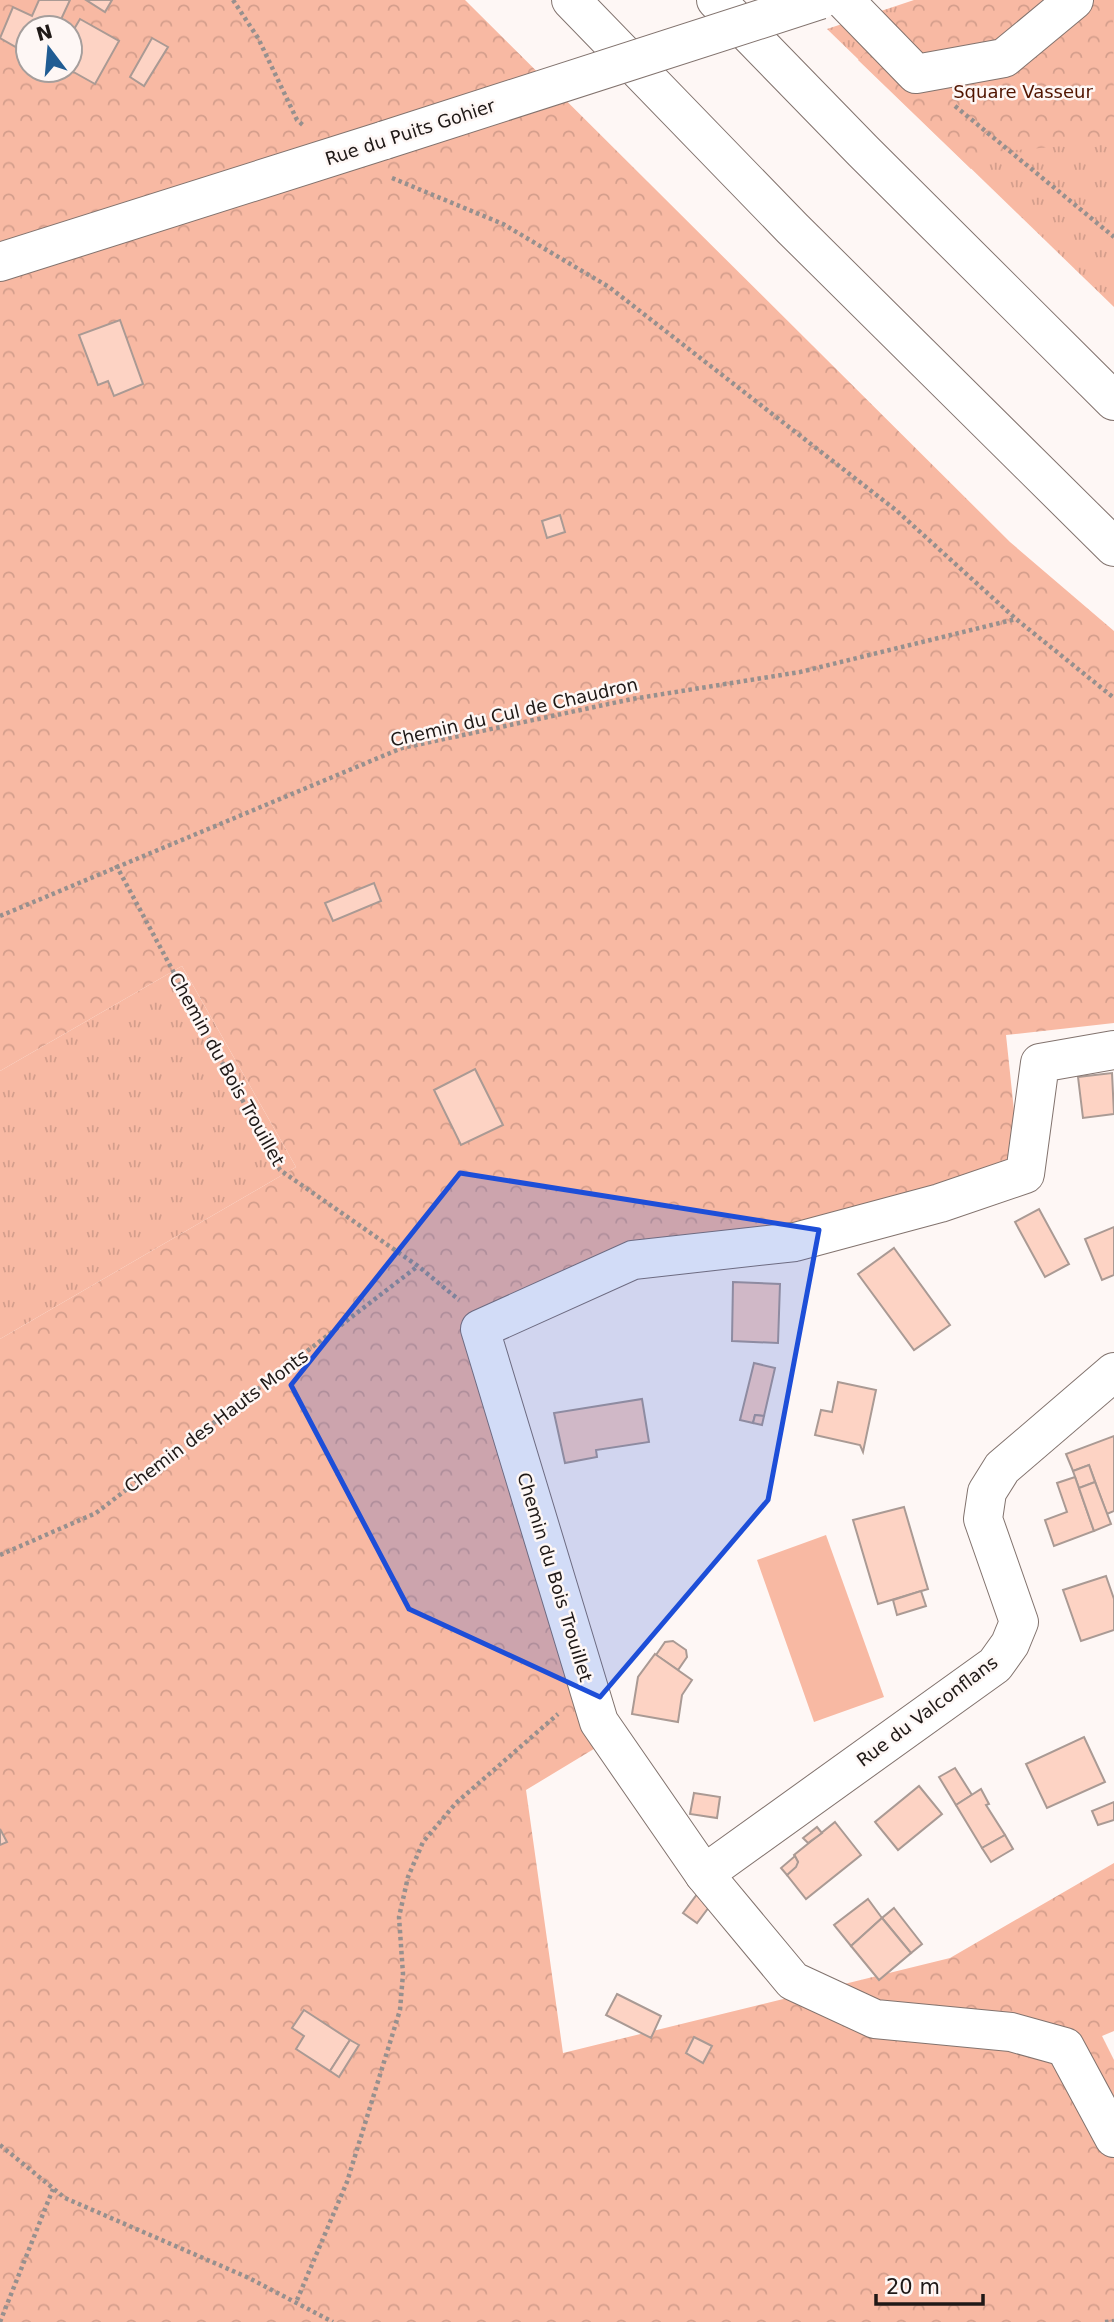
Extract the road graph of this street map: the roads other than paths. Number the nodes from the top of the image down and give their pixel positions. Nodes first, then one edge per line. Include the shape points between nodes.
1 (571, 0) edge
2 (716, 0) edge
3 (820, 0) edge
4 (844, 0) edge
5 (1074, 0) edge
6 (0, 262) edge
7 (1114, 401) edge
8 (1114, 547) edge
9 (1114, 1050) edge
10 (1114, 1371) edge
11 (704, 1874) junction
12 (1114, 2138) edge

1 - 8 main road via 792,228
2 - 7 main road
3 - 6 main road, Rue du Puits Gohier, bridge
4 - 5 main road via 916,74 1004,58
9 - 11 main road, Chemin du Bois Trouillet via 1040,1063 1025,1174 940,1203 795,1242 633,1260 480,1329 599,1722
10 - 11 main road, Rue du Valconflans via 1002,1468 987,1492 983,1519 1018,1622 995,1665
11 - 12 main road, Chemin du Bois Trouillet via 793,1981 875,2019 1011,2032 1065,2047

